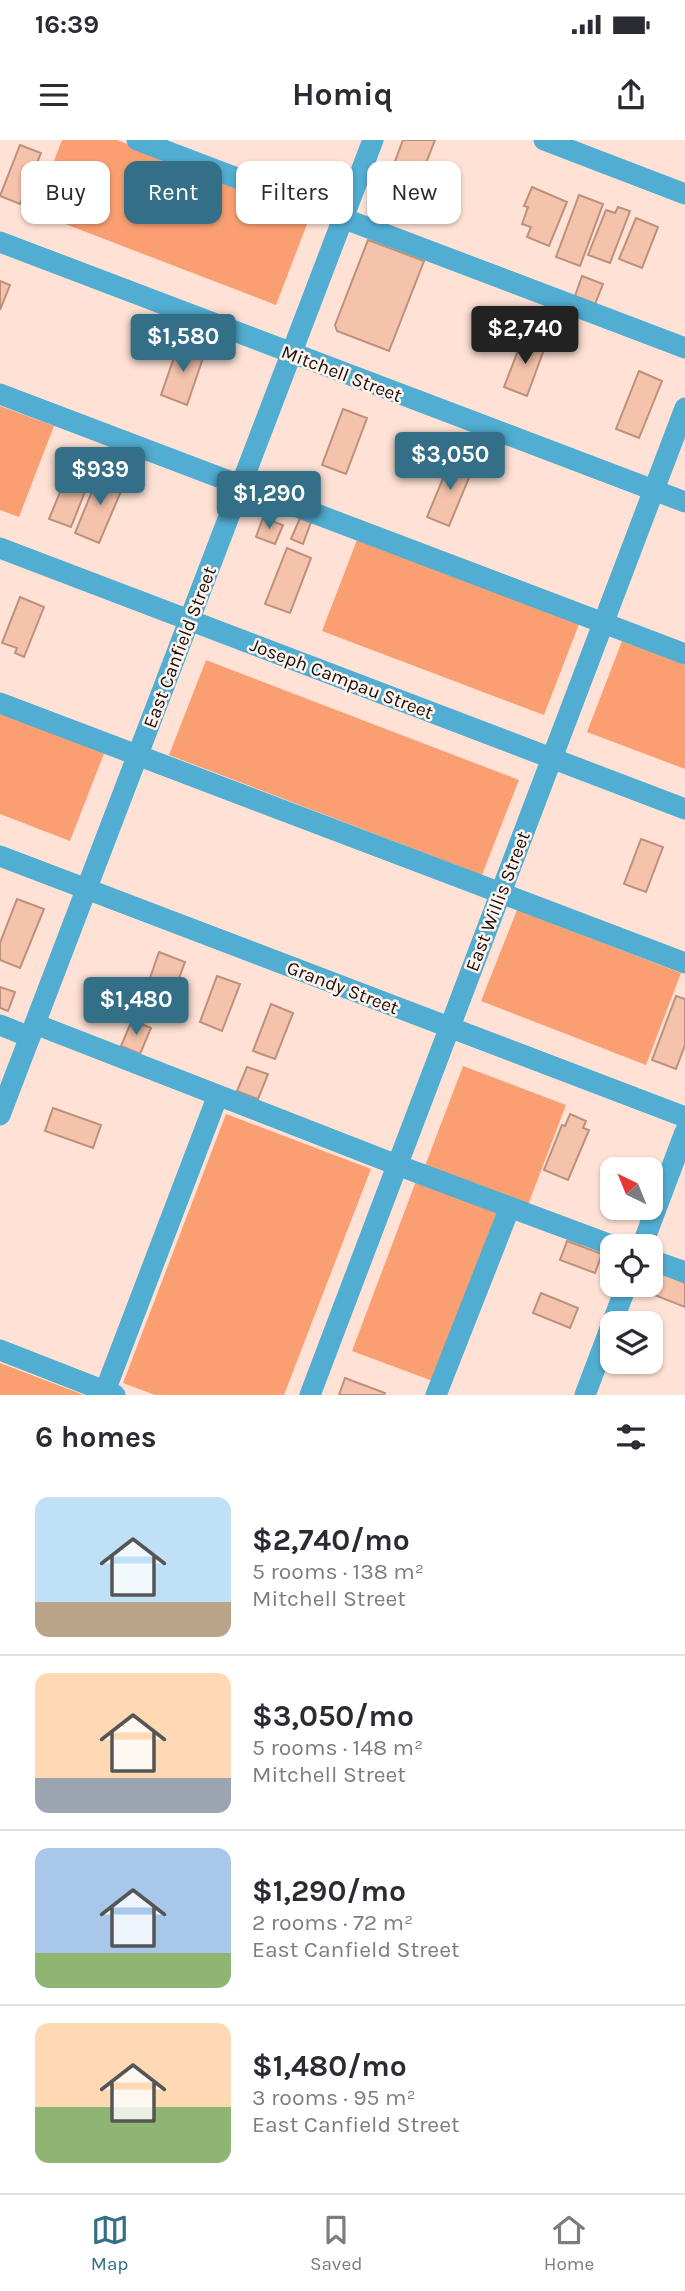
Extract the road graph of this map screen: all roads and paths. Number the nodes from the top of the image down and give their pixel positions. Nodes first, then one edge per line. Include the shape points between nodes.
1 (137, 140) edge
2 (373, 140) edge
3 (544, 140) edge
4 (236, 178) edge
5 (353, 193) edge
6 (685, 194) edge
7 (353, 223) edge
8 (341, 224) edge
9 (0, 242) edge
10 (685, 348) edge
11 (292, 354) junction
12 (0, 394) edge
13 (685, 408) edge
14 (241, 485) junction
15 (654, 490) junction
16 (685, 502) edge
17 (0, 548) edge
18 (190, 620) junction
19 (603, 623) junction
20 (685, 654) edge
21 (0, 703) edge
22 (138, 756) junction
23 (552, 758) junction
24 (685, 808) edge
25 (0, 856) edge
26 (88, 890) junction
27 (500, 893) junction
28 (685, 962) edge
29 (0, 1025) edge
30 (450, 1027) junction
31 (33, 1030) junction
32 (218, 1096) junction
33 (0, 1115) edge
34 (685, 1117) edge
35 (685, 1132) edge
36 (397, 1165) junction
37 (510, 1207) junction
38 (647, 1234) edge
39 (600, 1241) edge
40 (663, 1264) edge
41 (685, 1272) edge
42 (622, 1297) edge
43 (0, 1350) edge
44 (110, 1393) edge
45 (310, 1395) edge
46 (436, 1395) edge
47 (585, 1395) edge

1 - 4 street
2 - 5 street, East Canfield Street
3 - 6 street
7 - 10 street
8 - 11 street, East Canfield Street
9 - 11 street, Mitchell Street
11 - 14 street, East Canfield Street
11 - 15 street, Mitchell Street
12 - 14 street
13 - 15 street, East Willis Street
14 - 18 street, East Canfield Street
14 - 19 street
15 - 16 street, Mitchell Street
15 - 19 street, East Willis Street
17 - 18 street, Joseph Campau Street
18 - 22 street, East Canfield Street
18 - 23 street, Joseph Campau Street
19 - 20 street
19 - 23 street, East Willis Street
21 - 22 street
22 - 26 street, East Canfield Street
22 - 27 street
23 - 24 street, Joseph Campau Street
23 - 27 street, East Willis Street
25 - 26 street, Grandy Street
26 - 30 street, Grandy Street
26 - 31 street, East Canfield Street
27 - 28 street
27 - 30 street, East Willis Street
29 - 31 street
30 - 34 street, Grandy Street
30 - 36 street, East Willis Street
31 - 32 street
31 - 33 street, East Canfield Street
32 - 36 street
32 - 44 street
35 - 38 street
36 - 37 street
36 - 45 street, East Willis Street
37 - 39 street
37 - 46 street
40 - 41 street
42 - 47 street
43 - 44 street

